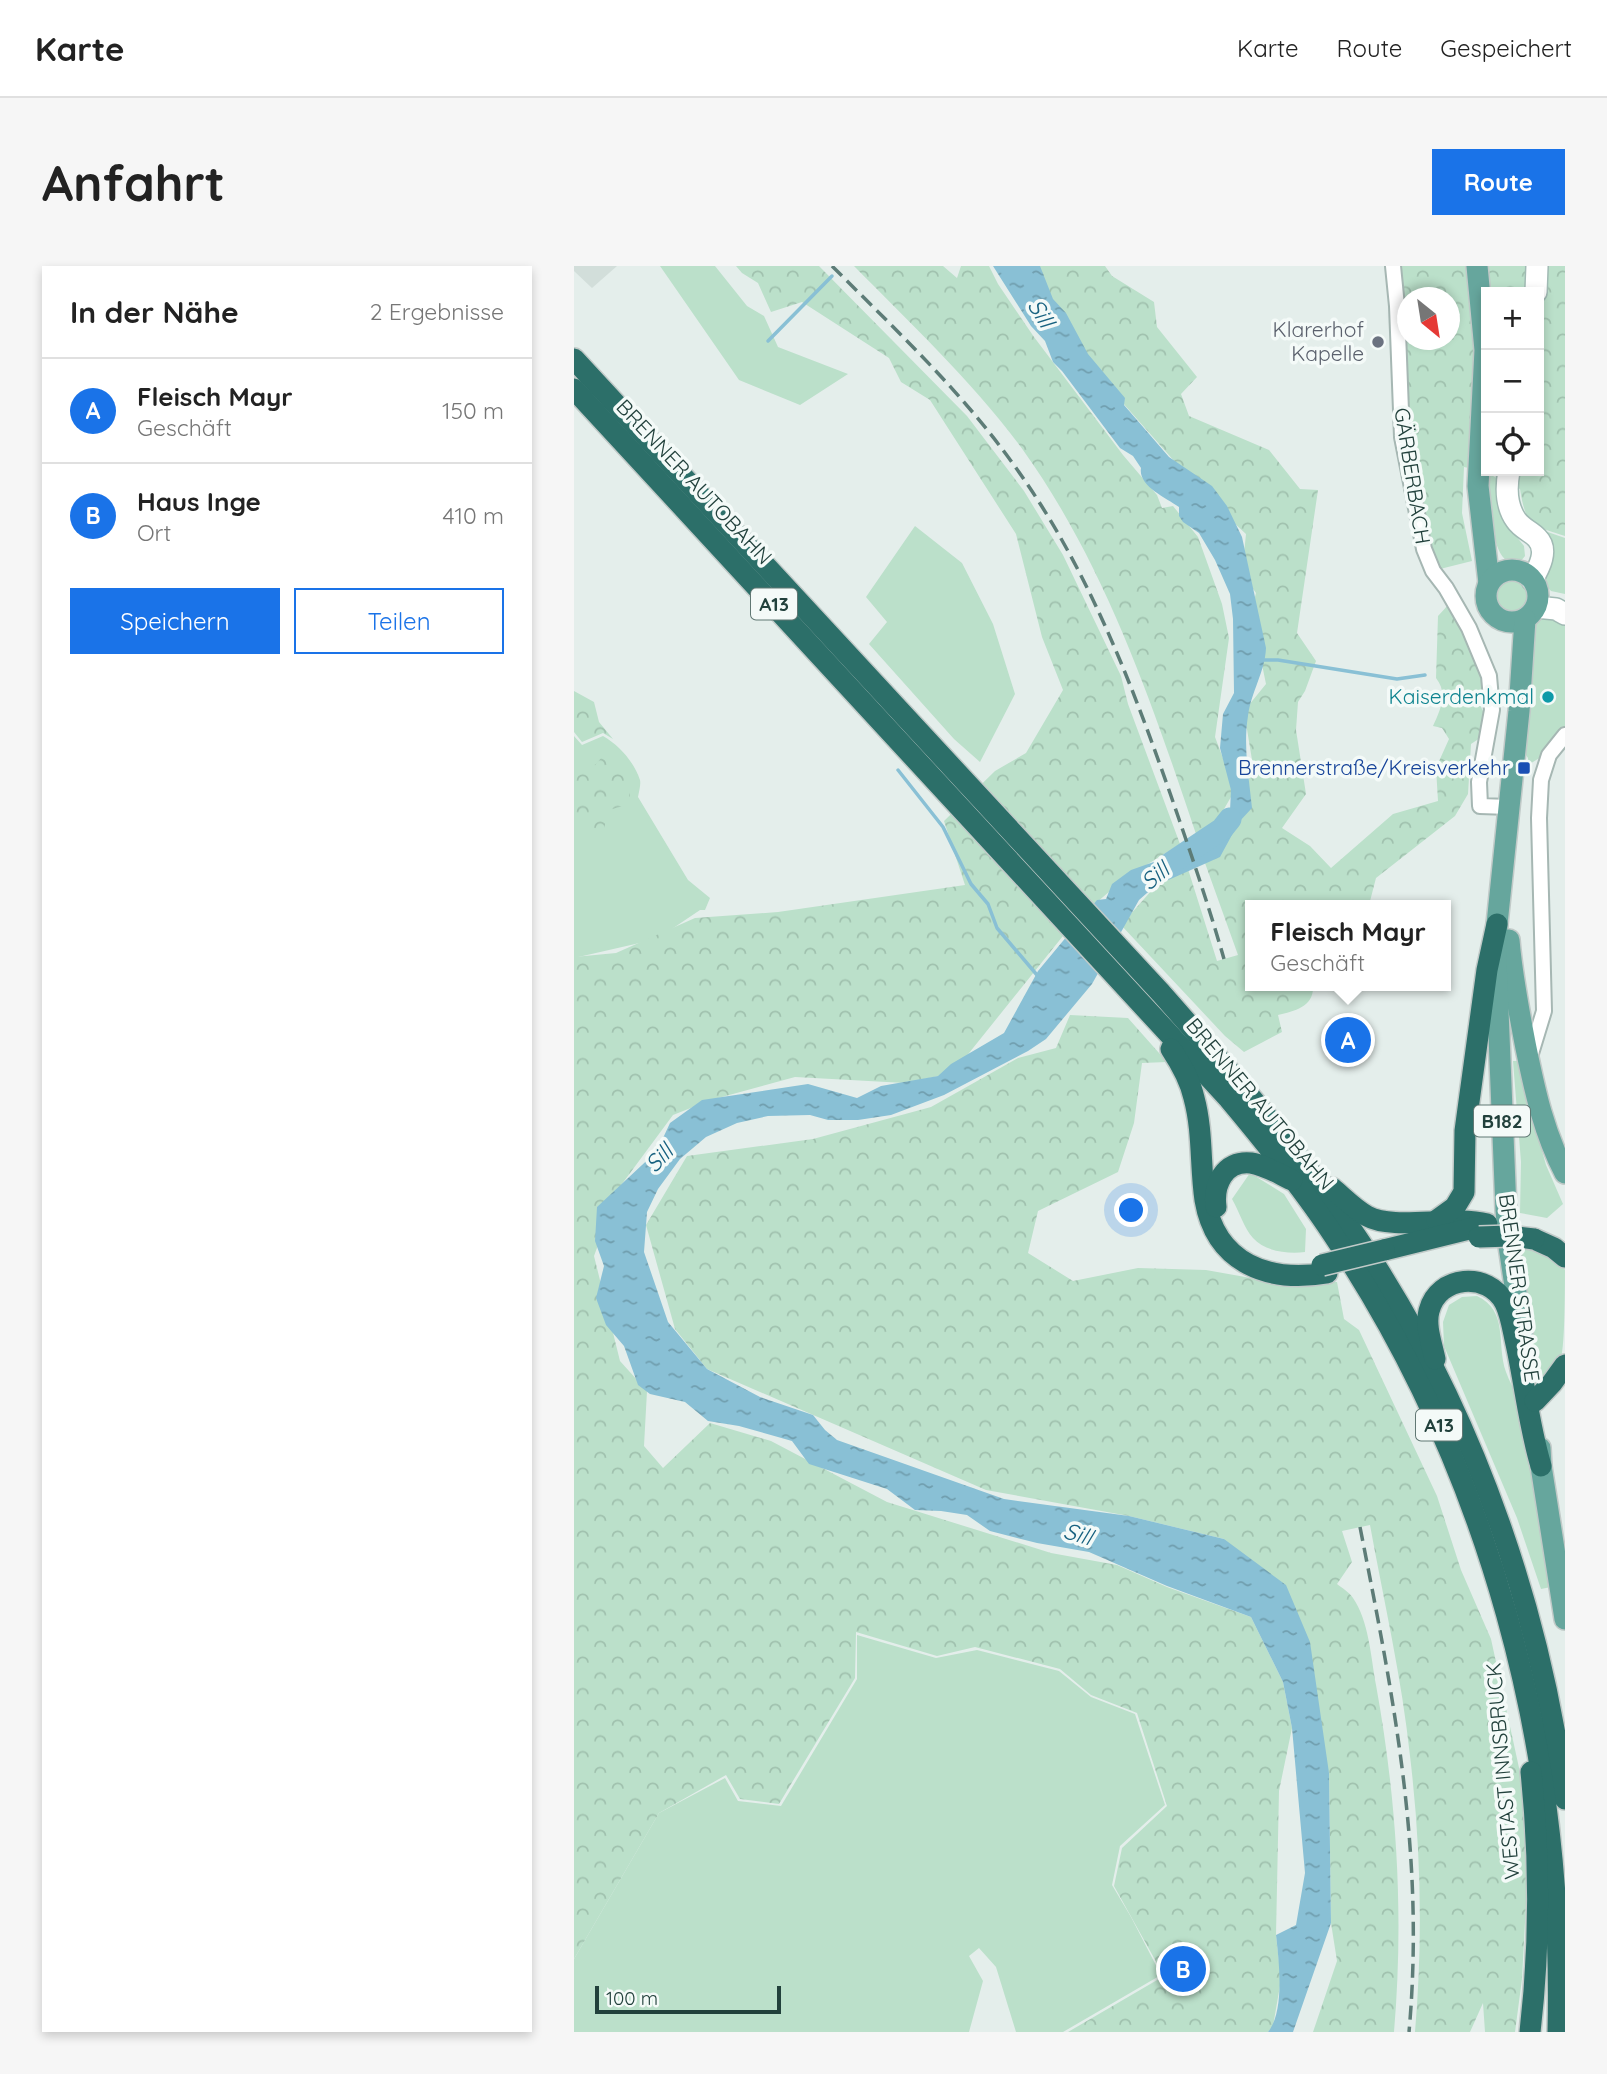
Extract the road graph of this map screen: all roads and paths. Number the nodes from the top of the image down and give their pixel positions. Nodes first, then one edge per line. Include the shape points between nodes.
1 (1393, 266) edge
2 (1478, 266) edge
3 (1536, 266) edge
4 (1536, 287) edge
5 (574, 359) edge
6 (574, 389) edge
7 (1508, 476) edge
8 (1519, 593) junction
9 (1565, 600) edge
10 (1565, 614) edge
11 (1565, 735) edge
12 (1509, 807) junction
13 (1503, 872) junction
14 (1497, 924) junction
15 (1529, 1062) junction
16 (1201, 1067) junction
17 (1565, 1172) edge
18 (1302, 1176) junction
19 (1437, 1220) junction
20 (1478, 1228) junction
21 (1536, 1233) junction
22 (1565, 1238) edge
23 (1565, 1257) edge
24 (1324, 1269) junction
25 (1565, 1365) edge
26 (1442, 1388) junction
27 (1535, 1401) junction
28 (1541, 1466) junction
29 (1564, 1611) edge
30 (1515, 1631) junction
31 (1565, 1799) edge
32 (1530, 2032) edge
33 (1558, 2032) edge

1 - 12 street, GÄRBERBACH via 1402,437 1424,549 1469,628 1489,676 1492,710 1479,782 1480,806
2 - 8 main road via 1485,350 1478,486 1484,530
3 - 4 main road
5 - 16 highway, BRENNER AUTOBAHN / A13 via 988,805
6 - 16 highway, BRENNER AUTOBAHN / A13
7 - 8 main road via 1510,510 1537,537 1543,550 1542,559
8 - 9 main road
8 - 10 main road
8 - 12 main road, BRENNER STRASSE / B182 via 1520,670
11 - 15 street via 1549,755 1541,779 1544,1011
12 - 13 main road, BRENNER STRASSE / B182
13 - 14 main road, BRENNER STRASSE / B182
13 - 15 main road, BRENNER STRASSE / B182 via 1511,968
14 - 19 highway via 1465,1131 1464,1192 1455,1207
14 - 27 main road, BRENNER STRASSE / B182 via 1496,1009 1509,1246
15 - 17 main road, BRENNER STRASSE / B182 via 1542,1120
16 - 18 highway, BRENNER AUTOBAHN / A13
16 - 24 highway via 1198,1119 1207,1209 1214,1230 1244,1263 1265,1272 1291,1277
18 - 19 highway via 1375,1220
18 - 24 highway via 1254,1163 1235,1165 1216,1184 1216,1212 1233,1241 1258,1261
18 - 26 highway, BRENNER AUTOBAHN / A13 via 1378,1270
18 - 30 highway, BRENNER AUTOBAHN / A13 via 1422,1386 1464,1478
19 - 20 highway
20 - 21 highway via 1508,1223
20 - 24 highway
21 - 22 highway
21 - 23 highway
25 - 27 highway
26 - 28 highway via 1430,1333 1430,1307 1451,1285 1466,1281 1486,1284 1499,1293 1507,1309
26 - 31 highway, BRENNER AUTOBAHN / A13 via 1474,1457 1514,1567 1546,1687
27 - 28 main road, BRENNER STRASSE / B182
28 - 29 main road, BRENNER STRASSE / B182
30 - 32 highway, WESTAST INNSBRUCK / A13 via 1538,1883
30 - 33 highway, BRENNER AUTOBAHN / A13 via 1545,1765 1555,1851

